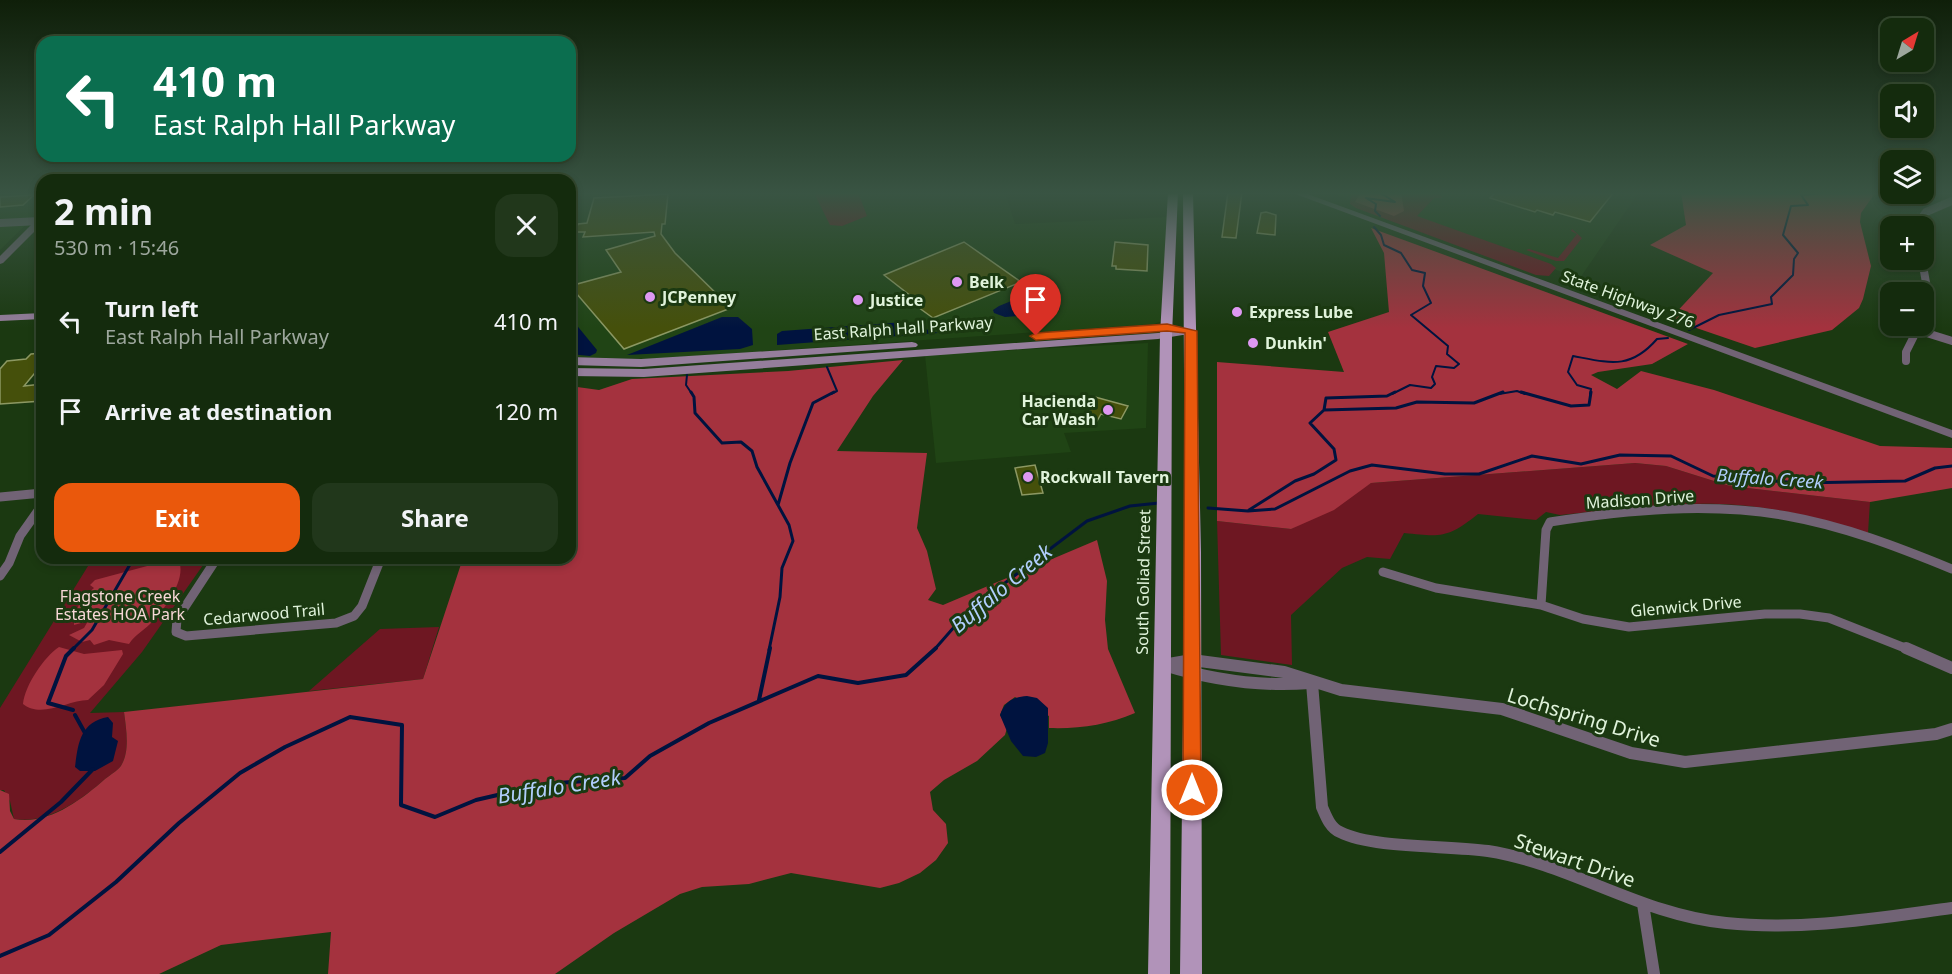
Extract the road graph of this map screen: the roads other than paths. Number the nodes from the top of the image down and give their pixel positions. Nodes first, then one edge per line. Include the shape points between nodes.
1 (24, 237) edge
2 (1171, 237) edge
3 (1180, 237) edge
4 (1189, 237) edge
5 (1418, 237) edge
6 (0, 261) edge
7 (1190, 279) junction
8 (36, 315) edge
9 (0, 318) edge
10 (36, 324) edge
11 (0, 327) edge
12 (1167, 331) junction
13 (1191, 331) junction
14 (1934, 334) edge
15 (1914, 336) edge
16 (1952, 341) edge
17 (1906, 361) dead end
18 (576, 362) edge
19 (609, 368) junction
20 (576, 371) edge
21 (1952, 434) edge
22 (36, 494) edge
23 (0, 497) edge
24 (36, 513) edge
25 (213, 564) edge
26 (379, 564) edge
27 (1952, 570) edge
28 (1383, 572) dead end
29 (0, 576) edge
30 (1541, 605) junction
31 (1163, 664) junction
32 (1192, 668) junction
33 (1952, 668) edge
34 (1312, 683) junction
35 (1952, 729) edge
36 (1643, 904) junction
37 (1952, 908) edge
38 (1159, 974) edge
39 (1191, 974) edge
40 (1654, 974) edge

1 - 6 street
2 - 12 main road, South Goliad Street
3 - 7 main road via 1181,275
4 - 7 main road
5 - 21 street, State Highway 276
7 - 13 main road
8 - 9 main road
10 - 11 main road
12 - 13 main road, East Ralph Hall Parkway
12 - 19 main road, East Ralph Hall Parkway
12 - 31 main road, South Goliad Street
13 - 32 main road
14 - 16 street
15 - 17 street
18 - 19 main road, East Ralph Hall Parkway
19 - 20 main road, East Ralph Hall Parkway
22 - 23 street
24 - 29 street
25 - 26 street, Cedarwood Trail via 177,619 176,632 186,636 336,623 354,616 362,606
27 - 30 street, Madison Drive via 1867,536 1775,514 1729,509 1569,519 1550,522 1546,530
28 - 30 street, Glenwick Drive via 1436,588
30 - 33 street, Glenwick Drive via 1583,619 1629,627 1765,614 1810,615 1860,628
31 - 32 street, Lochspring Drive
31 - 38 main road, South Goliad Street
32 - 34 street, Lochspring Drive via 1286,686
32 - 39 main road
34 - 35 street, Lochspring Drive via 1341,690 1502,709 1631,753 1685,762
34 - 36 street, Stewart Drive via 1322,807 1338,832 1508,855
36 - 37 street, Stewart Drive via 1693,919 1756,925 1820,924
36 - 40 street

